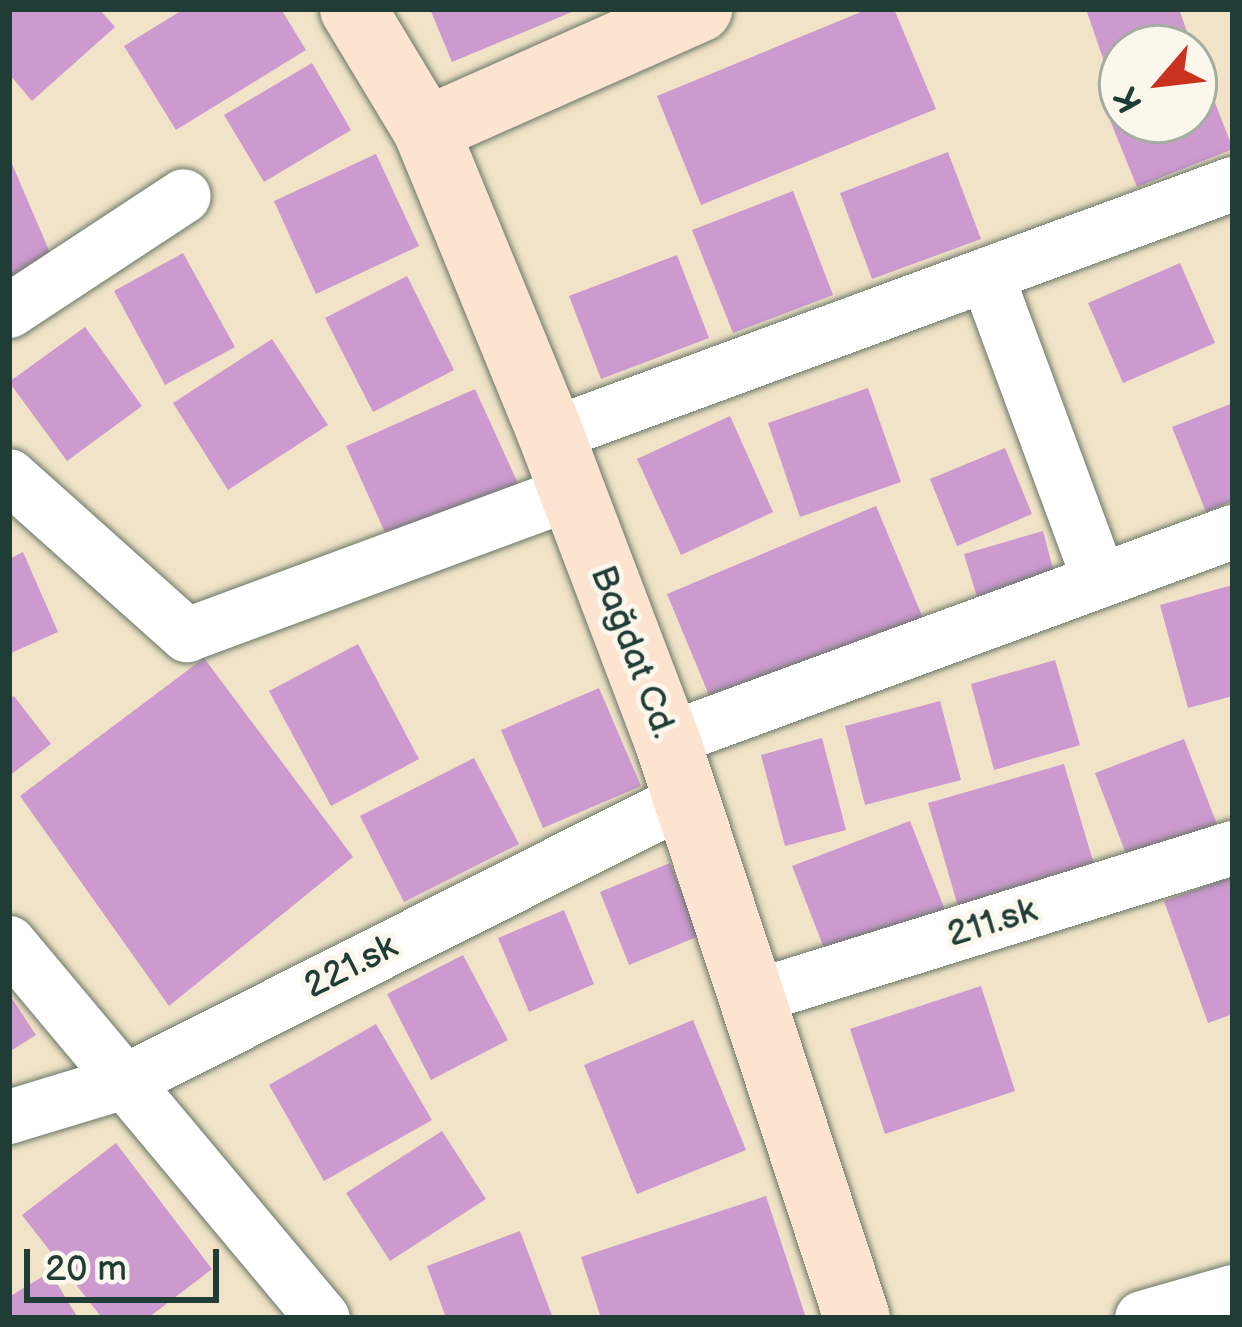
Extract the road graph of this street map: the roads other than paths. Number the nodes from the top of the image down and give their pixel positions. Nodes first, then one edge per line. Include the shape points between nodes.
1 (353, 9) edge
2 (699, 9) edge
3 (426, 130) junction
4 (1233, 184) edge
5 (184, 196) dead end
6 (987, 276) junction
7 (9, 311) edge
8 (562, 464) junction
9 (9, 476) edge
10 (1233, 532) edge
11 (1100, 581) junction
12 (676, 770) junction
13 (1233, 848) edge
14 (9, 944) edge
15 (752, 998) junction
16 (124, 1082) junction
17 (9, 1117) edge
18 (1233, 1292) edge
19 (323, 1318) edge
20 (856, 1318) edge
21 (1142, 1318) edge

1 - 3 main road, Bağdat Cd.
2 - 3 main road
3 - 8 main road, Bağdat Cd.
4 - 6 street
5 - 7 street
6 - 8 street
6 - 11 street
8 - 9 street via 188,635
8 - 12 main road, Bağdat Cd.
10 - 11 street, 221.sk
11 - 12 street, 221.sk
12 - 15 main road, Bağdat Cd.
12 - 16 street, 221.sk
13 - 15 street, 211.sk
14 - 16 street
15 - 20 main road, Bağdat Cd.
16 - 17 street, 221.sk
16 - 19 street
18 - 21 street

